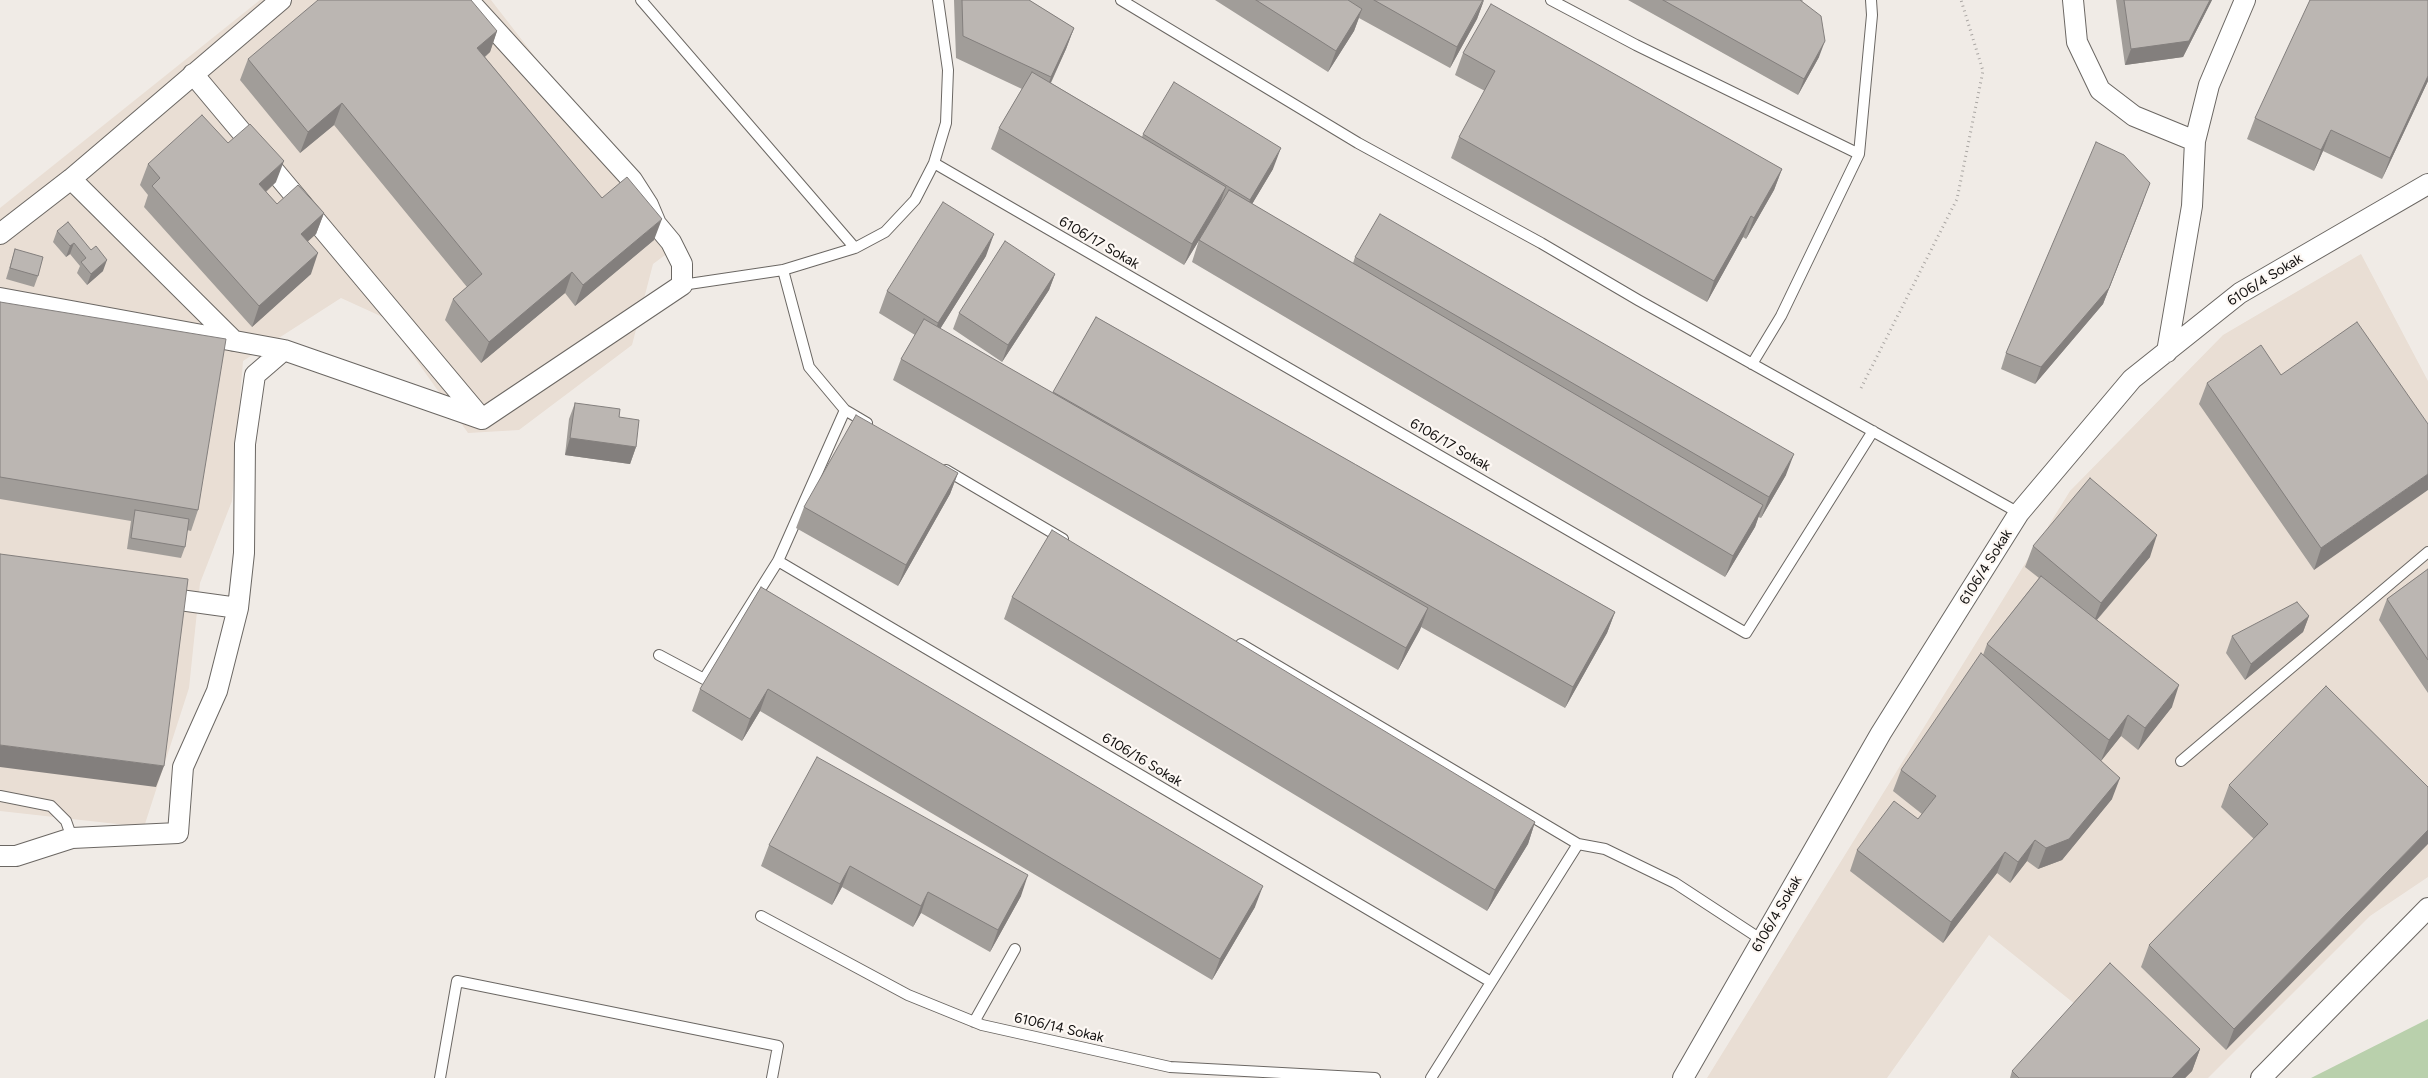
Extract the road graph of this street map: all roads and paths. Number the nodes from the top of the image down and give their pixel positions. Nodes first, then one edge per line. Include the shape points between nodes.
1 (281, 0) edge
2 (468, 0) edge
3 (641, 0) edge
4 (938, 0) edge
5 (1121, 0) edge
6 (1551, 0) edge
7 (1871, 0) edge
8 (1960, 0) edge
9 (2073, 0) edge
10 (2245, 0) edge
11 (193, 74) junction
12 (2195, 142) junction
13 (1859, 154) junction
14 (934, 163) junction
15 (71, 179) junction
16 (2428, 184) edge
17 (0, 234) edge
18 (855, 248) junction
19 (783, 270) junction
20 (682, 285) junction
21 (0, 298) edge
22 (234, 341) junction
23 (284, 350) junction
24 (2167, 352) junction
25 (1752, 364) junction
26 (1861, 388) dead end
27 (845, 410) junction
28 (482, 419) junction
29 (879, 430) edge
30 (1873, 432) junction
31 (939, 465) edge
32 (2020, 513) junction
33 (1075, 546) edge
34 (2428, 552) edge
35 (778, 561) junction
36 (143, 594) edge
37 (238, 608) junction
38 (1229, 637) edge
39 (659, 655) dead end
40 (2180, 761) dead end
41 (0, 796) edge
42 (72, 838) junction
43 (1578, 844) junction
44 (0, 856) edge
45 (2428, 908) edge
46 (761, 916) dead end
47 (1762, 940) junction
48 (1015, 949) dead end
49 (1491, 982) junction
50 (974, 1022) junction
51 (440, 1078) edge
52 (772, 1078) edge
53 (1375, 1078) edge
54 (1431, 1078) edge
55 (1684, 1078) edge
56 (2262, 1078) edge

1 - 11 street
2 - 20 street via 632,180 682,264
3 - 18 lane
4 - 14 lane via 948,70 946,123
5 - 25 lane via 1358,143
6 - 13 lane
7 - 13 lane
8 - 26 path via 1983,70 1957,199
9 - 12 street via 2077,42 2100,90 2134,116
10 - 12 street via 2209,85
11 - 15 street
11 - 28 street
12 - 24 street via 2192,206
13 - 25 lane via 1781,316
14 - 18 lane via 915,200 885,232
14 - 30 lane, 6106/17 Sokak via 1746,633
15 - 17 street
15 - 22 street
16 - 24 street, 6106/4 Sokak via 2240,293
18 - 19 lane
19 - 20 lane
19 - 27 lane via 809,367
20 - 28 street
21 - 22 street
22 - 23 street
23 - 28 street
23 - 37 street via 255,375 245,444 244,553
24 - 32 street, 6106/4 Sokak via 2132,379
25 - 30 lane
27 - 29 lane
27 - 35 lane
30 - 32 lane
31 - 33 lane
32 - 47 street, 6106/4 Sokak via 1881,733
34 - 40 lane
35 - 39 lane via 704,679
35 - 49 lane, 6106/16 Sokak
36 - 37 street
37 - 42 street via 217,691 183,767 178,833
38 - 43 lane
41 - 42 lane via 52,806 66,821
42 - 44 street via 16,856
43 - 47 lane via 1605,849 1666,879
43 - 49 lane
45 - 56 street
46 - 50 lane, 6106/14 Sokak via 908,995
47 - 55 street, 6106/4 Sokak
48 - 50 lane
49 - 54 lane
50 - 53 lane, 6106/14 Sokak via 1170,1068
51 - 52 lane via 457,981 778,1046

